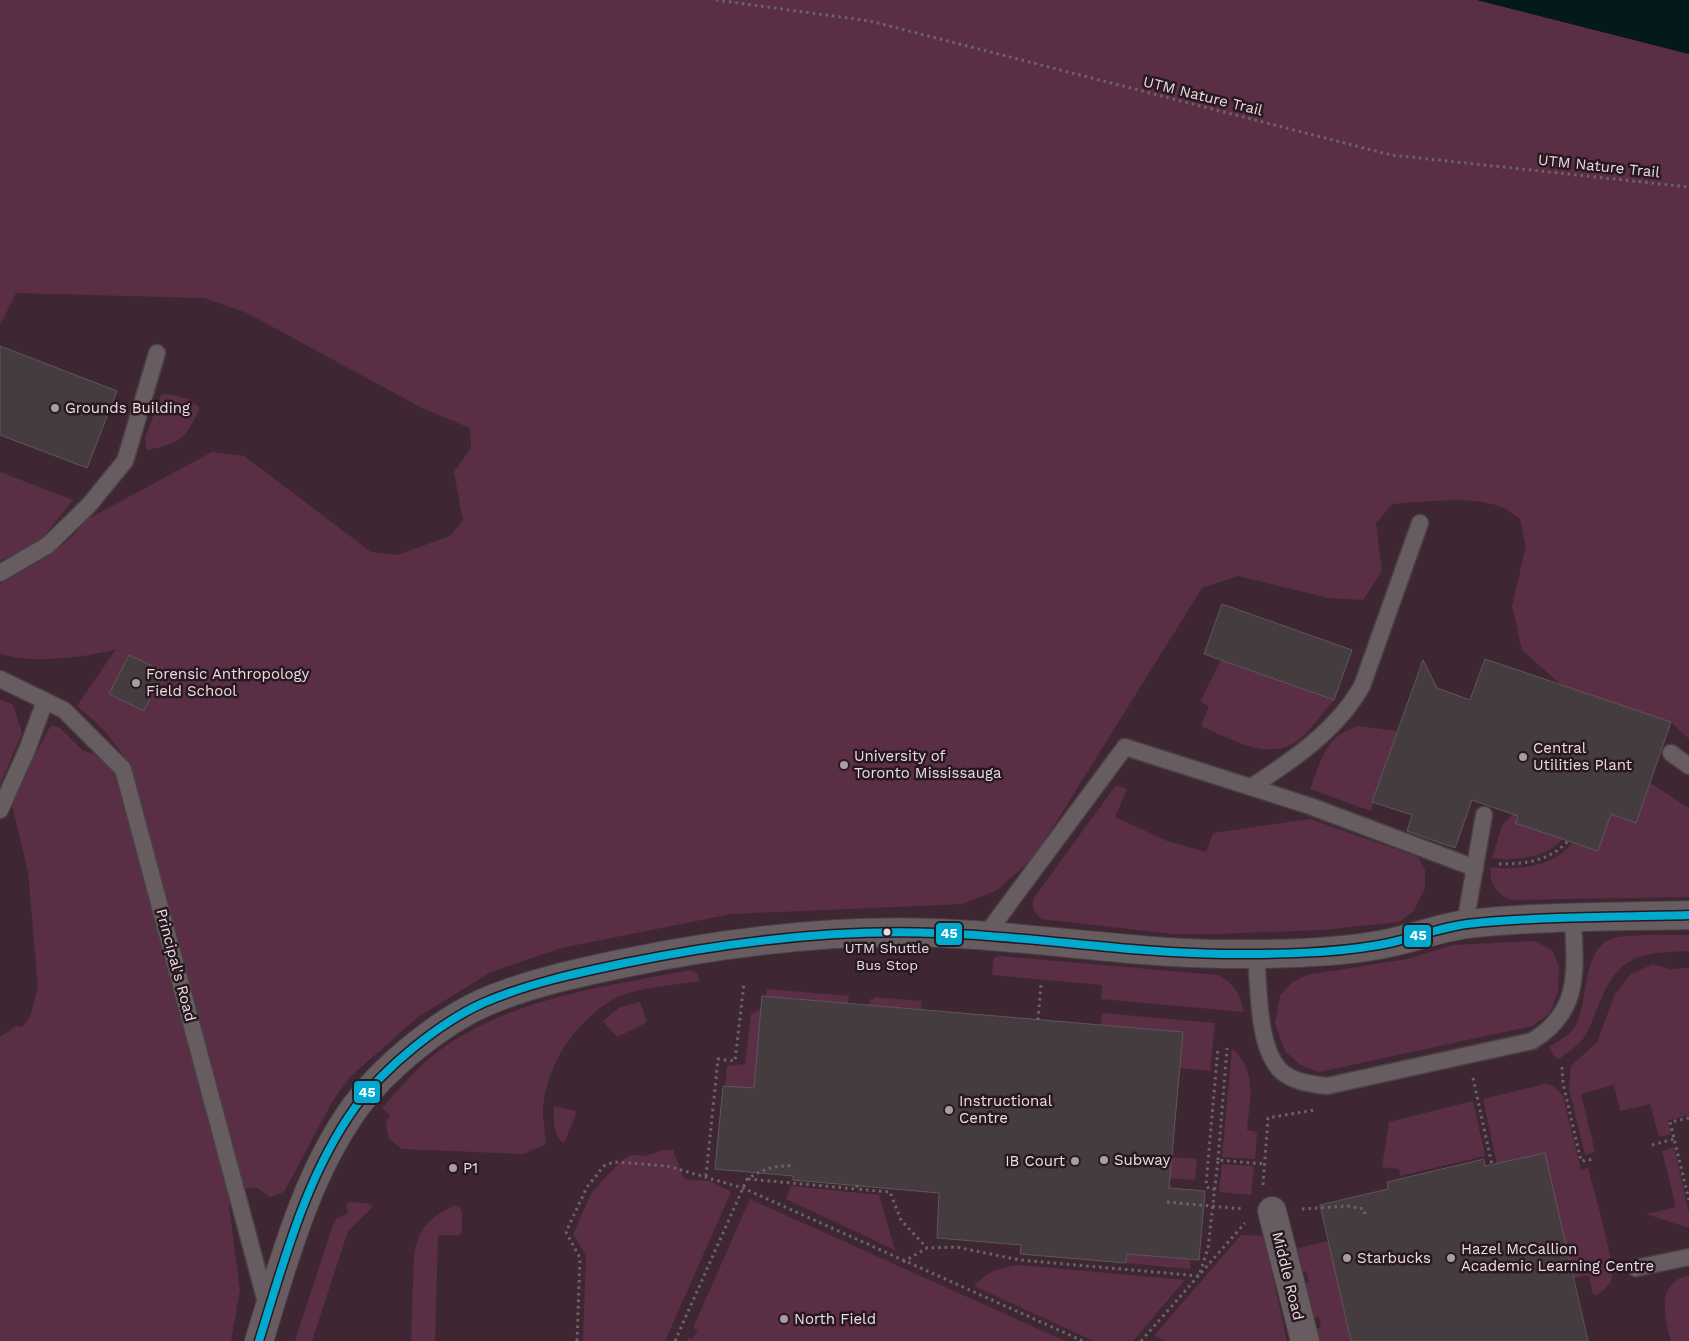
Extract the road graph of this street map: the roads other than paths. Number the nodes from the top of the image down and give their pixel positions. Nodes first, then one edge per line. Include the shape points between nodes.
1 (157, 353) dead end
2 (1420, 523) dead end
3 (0, 573) edge
4 (0, 679) edge
5 (45, 701) junction
6 (1671, 753) dead end
7 (1689, 766) edge
8 (1251, 787) junction
9 (0, 810) edge
10 (1484, 815) dead end
11 (1476, 864) junction
12 (1689, 915) edge
13 (1573, 918) junction
14 (1464, 924) junction
15 (985, 936) junction
16 (1256, 954) junction
17 (1264, 1210) road end
18 (1689, 1257) edge
19 (1636, 1268) dead end
20 (268, 1311) junction
21 (259, 1341) edge
22 (1305, 1341) edge

1 - 3 lane via 125,461 89,505 48,545
2 - 8 lane via 1362,686 1350,706 1296,758
4 - 5 lane, Principal's Road
5 - 9 lane
5 - 20 lane, Principal's Road via 64,710 123,769
6 - 7 lane
8 - 11 lane
8 - 15 lane via 1126,747
10 - 11 lane
11 - 14 lane
12 - 13 street
13 - 14 street
13 - 16 lane via 1571,994 1565,1011 1548,1031 1532,1041 1326,1086 1303,1083 1280,1070 1265,1043
14 - 16 street via 1376,946
15 - 16 street via 1171,953
15 - 20 street via 887,933 724,945 566,975 479,1005 437,1031 393,1065 357,1106 327,1156 305,1202
17 - 22 street, Middle Road
18 - 19 lane
20 - 21 street

